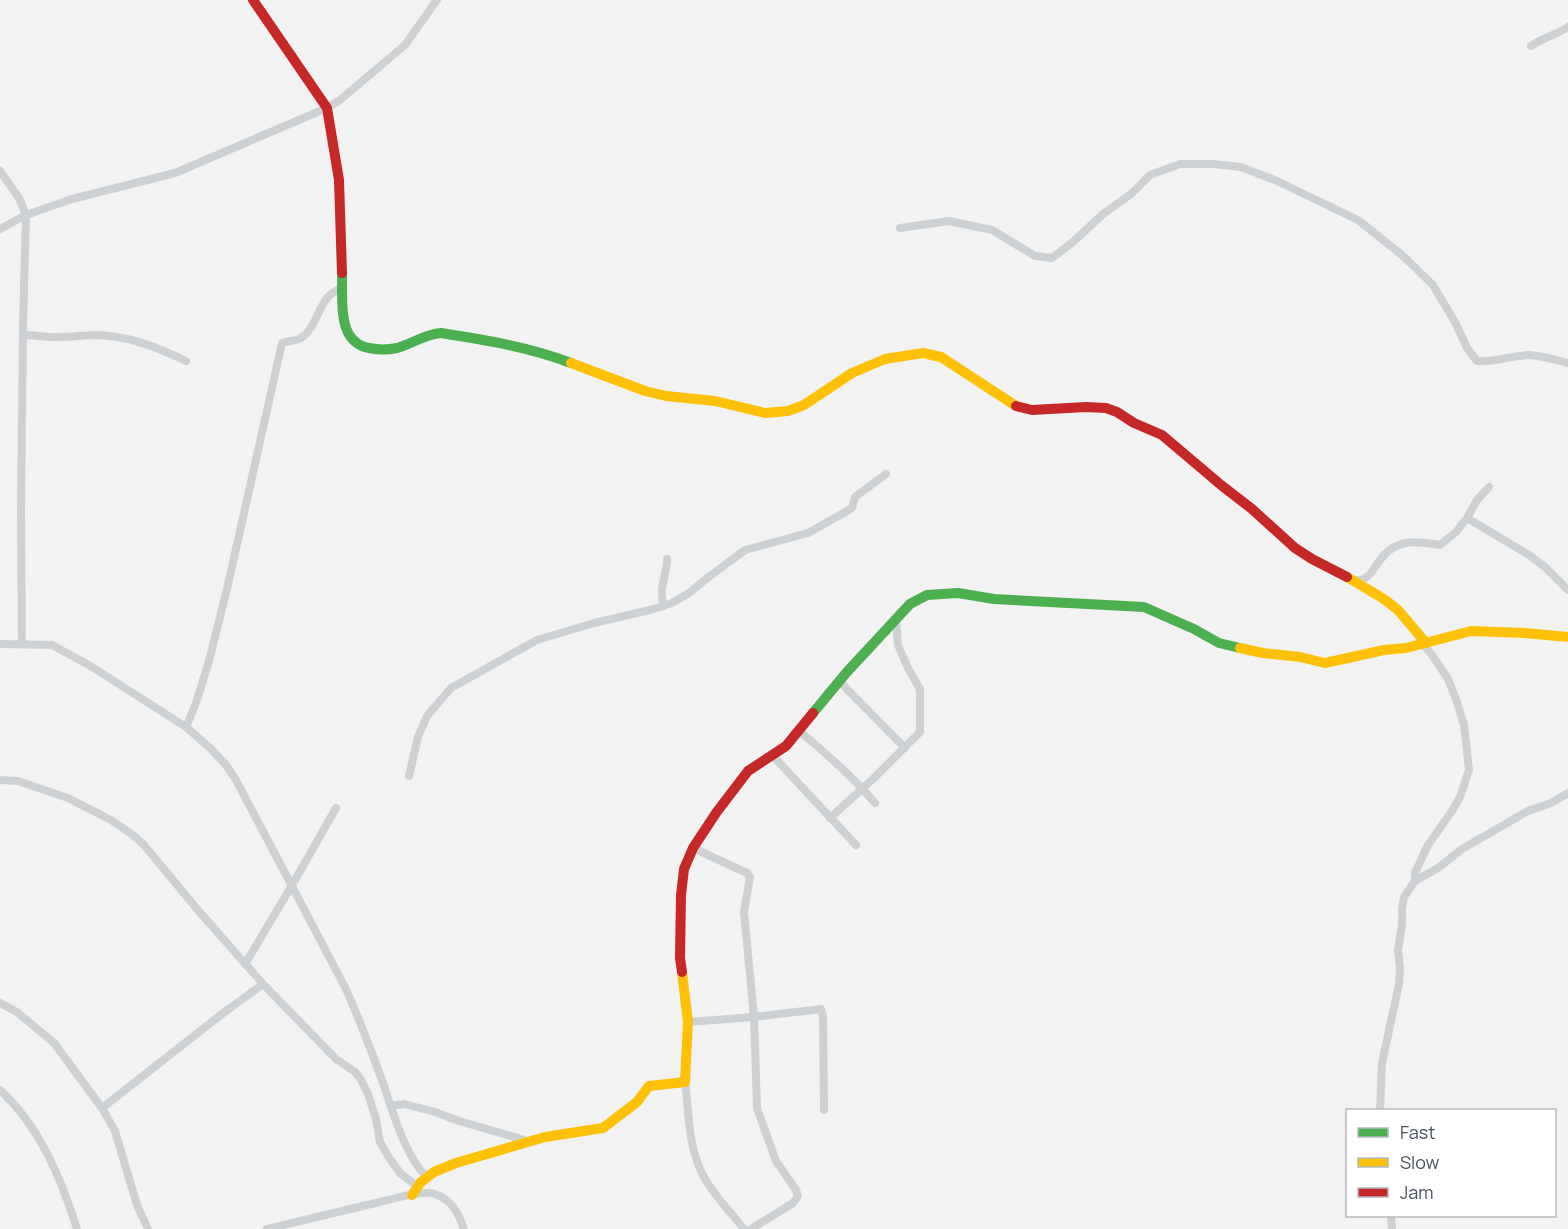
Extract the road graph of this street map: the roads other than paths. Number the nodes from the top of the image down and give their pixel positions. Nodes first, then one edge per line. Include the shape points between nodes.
1 (253, 0) edge
2 (437, 0) edge
3 (1568, 27) edge
4 (1531, 46) dead end
5 (327, 108) junction
6 (0, 171) edge
7 (26, 215) junction
8 (900, 228) dead end
9 (0, 229) edge
10 (343, 287) junction
11 (23, 334) junction
12 (186, 361) dead end
13 (1568, 363) edge
14 (886, 474) dead end
15 (1489, 487) dead end
16 (1467, 518) junction
17 (667, 559) dead end
18 (1356, 582) junction
19 (1568, 591) edge
20 (663, 606) junction
21 (896, 619) junction
22 (1568, 637) edge
23 (1425, 643) junction
24 (0, 644) edge
25 (22, 645) junction
26 (839, 681) junction
27 (186, 727) junction
28 (798, 730) junction
29 (904, 748) junction
30 (773, 756) junction
31 (409, 777) dead end
32 (0, 780) edge
33 (863, 789) junction
34 (1568, 793) edge
35 (875, 803) dead end
36 (336, 808) dead end
37 (830, 818) junction
38 (856, 845) dead end
39 (693, 848) junction
40 (1415, 881) junction
41 (291, 887) junction
42 (245, 964) junction
43 (263, 984) junction
44 (0, 1003) edge
45 (754, 1017) junction
46 (688, 1022) junction
47 (685, 1082) junction
48 (0, 1090) edge
49 (391, 1106) junction
50 (102, 1108) junction
51 (1380, 1109) edge
52 (824, 1110) dead end
53 (529, 1141) junction
54 (427, 1177) junction
55 (415, 1191) junction
56 (77, 1229) edge
57 (148, 1229) edge
58 (267, 1229) edge
59 (464, 1229) edge
60 (744, 1229) edge
61 (751, 1229) edge

1 - 5 street
2 - 5 street via 405,45
3 - 4 street
5 - 7 street via 175,173
5 - 10 street via 339,180
6 - 7 street
7 - 9 street
7 - 11 street
8 - 13 street via 948,221 992,230 1035,256 1052,258 1150,175 1180,164 1241,167 1358,220 1402,255 1433,285 1477,361 1530,355
10 - 18 street via 348,334 356,343 368,347 393,349 431,333 457,335 544,353 645,391 765,413 804,405 852,373 885,359 923,353 941,357 1016,406 1032,410 1106,408 1162,435 1295,548
10 - 27 street via 329,295 303,337 282,343 210,661
11 - 12 street via 118,337 136,340
11 - 25 street
14 - 20 street via 855,497 852,508 829,522 808,533 745,550 689,593
15 - 16 street
16 - 18 street via 1440,545 1414,541 1393,547 1370,576
16 - 19 street via 1529,555
17 - 20 street
18 - 23 street via 1398,610
20 - 31 street via 537,640 451,688 427,716
21 - 23 street via 910,604 927,595 958,593 994,599 1144,607 1219,643 1325,663
21 - 26 street
21 - 29 street via 898,645 920,689 920,732
22 - 23 street via 1471,631
23 - 40 street via 1456,699 1464,725 1468,770 1460,797 1428,845
24 - 25 street
25 - 27 street via 52,645
26 - 28 street
26 - 29 street
27 - 41 street via 212,749 236,780
28 - 30 street
28 - 33 street
29 - 33 street
30 - 37 street
30 - 39 street via 748,771
32 - 42 street via 18,781 68,798 111,819 133,835
33 - 35 street
33 - 37 street
34 - 40 street via 1528,811
36 - 41 street
37 - 38 street
39 - 45 street via 750,877 744,912
39 - 46 street via 684,869 681,896 680,958
40 - 51 street via 1402,908 1399,984 1382,1063
41 - 42 street
41 - 49 street via 353,1004
42 - 43 street
43 - 50 street
43 - 55 street via 336,1059 360,1078 376,1119 380,1142
44 - 50 street via 54,1043
45 - 46 street
45 - 52 street via 821,1009
45 - 61 street via 757,1108 776,1161 798,1196
46 - 47 street
47 - 53 street via 649,1086 637,1102 603,1128
47 - 60 street via 698,1165
48 - 56 street via 41,1139 66,1193
49 - 53 street via 414,1106
49 - 54 street via 419,1170
50 - 57 street via 115,1131
53 - 54 street via 456,1163
54 - 55 street
55 - 58 street
55 - 59 street via 438,1195 459,1214

